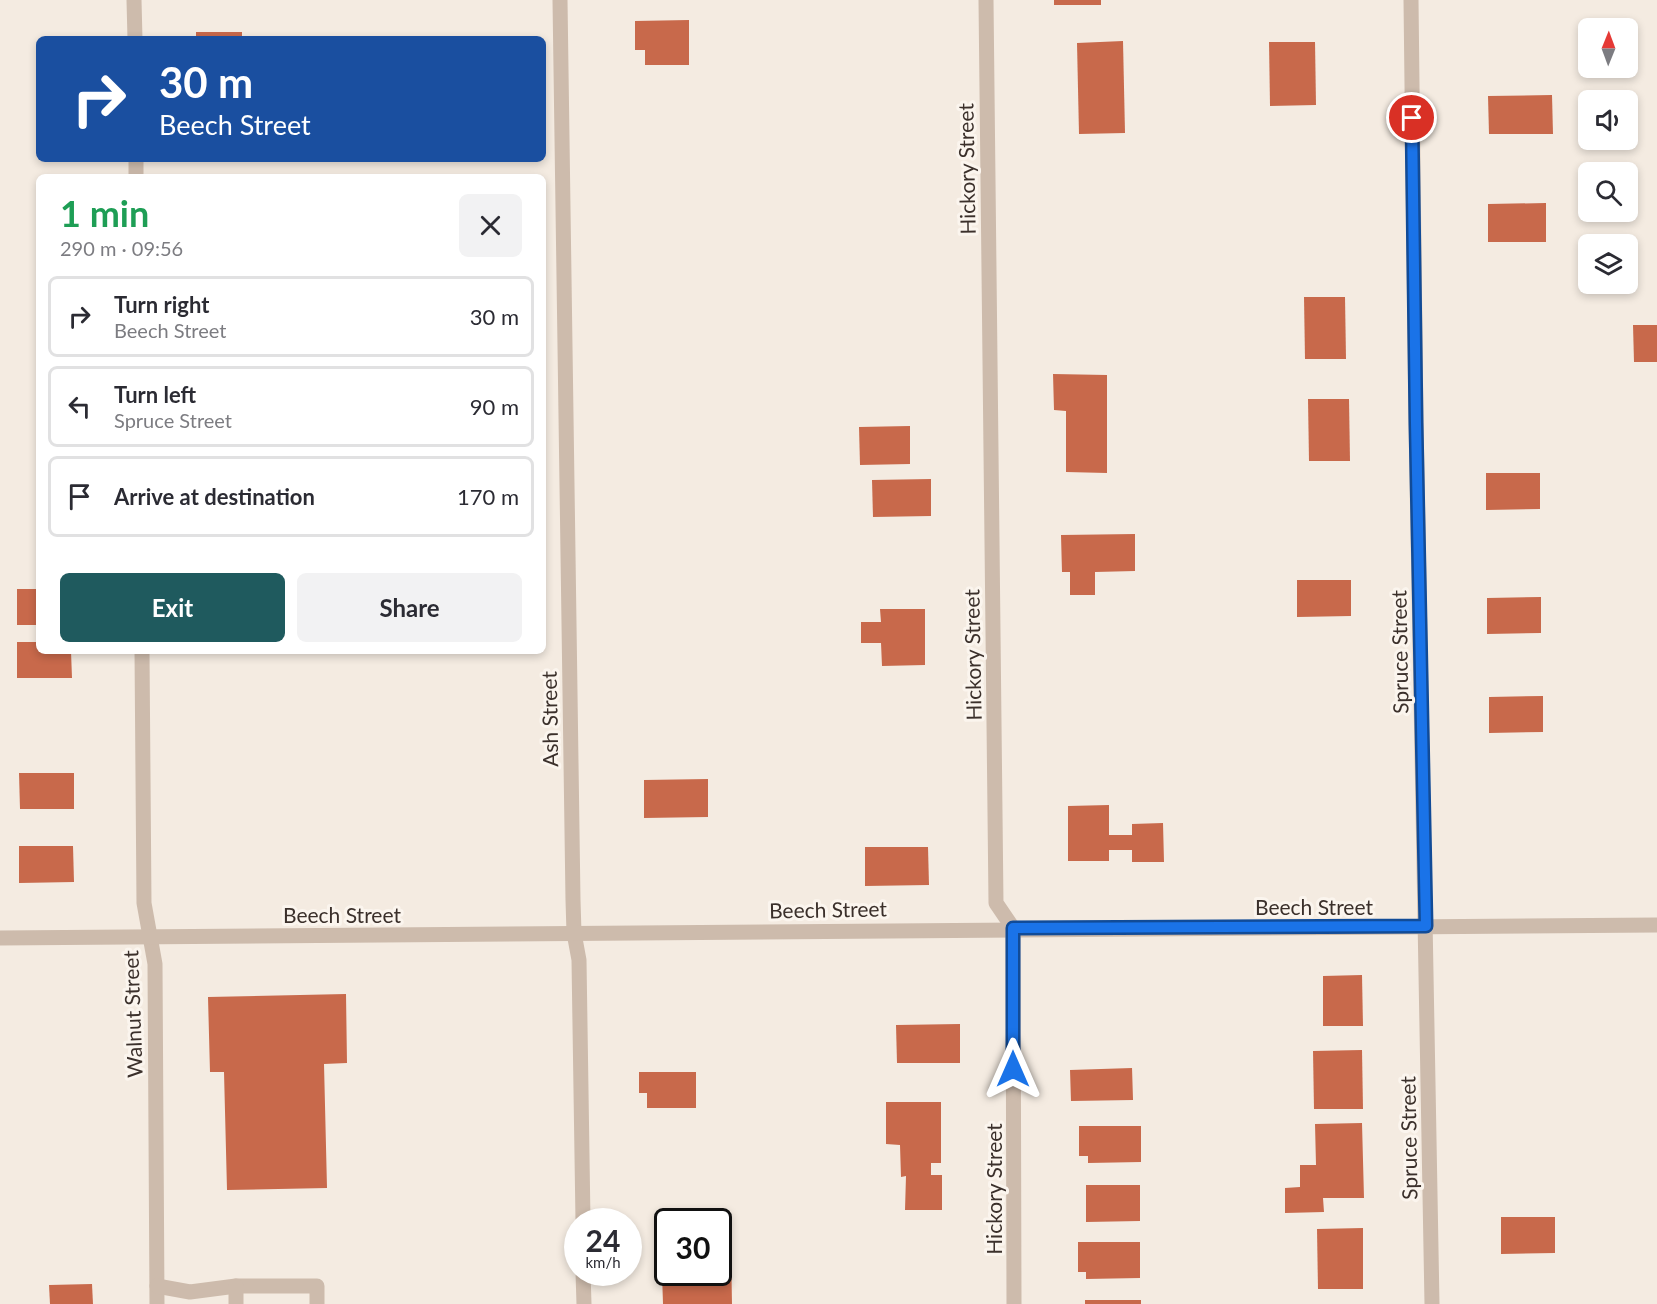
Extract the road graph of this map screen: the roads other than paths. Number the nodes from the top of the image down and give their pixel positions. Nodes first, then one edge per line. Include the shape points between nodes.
1 (134, 0) edge
2 (560, 0) edge
3 (986, 0) edge
4 (1411, 0) edge
5 (135, 36) edge
6 (142, 654) edge
7 (1657, 924) edge
8 (1426, 926) junction
9 (1013, 928) junction
10 (574, 933) junction
11 (149, 937) junction
12 (0, 938) edge
13 (583, 1208) edge
14 (157, 1286) junction
15 (236, 1286) junction
16 (583, 1286) edge
17 (157, 1304) edge
18 (236, 1304) edge
19 (317, 1304) edge
20 (584, 1304) edge
21 (1014, 1304) edge
22 (1432, 1304) edge

1 - 5 street
2 - 10 street, Ash Street
3 - 9 street, Hickory Street via 996,903
4 - 8 street, Spruce Street
6 - 11 street, Walnut Street via 144,903
7 - 8 street, Beech Street
8 - 9 street, Beech Street
8 - 22 street, Spruce Street
9 - 10 street, Beech Street
9 - 21 street, Hickory Street
10 - 11 street, Beech Street
10 - 13 street, Ash Street via 579,960
11 - 12 street, Beech Street
11 - 14 street, Walnut Street via 155,964
14 - 15 street via 190,1292
14 - 17 street, Walnut Street
15 - 18 street
15 - 19 street via 317,1286
16 - 20 street

